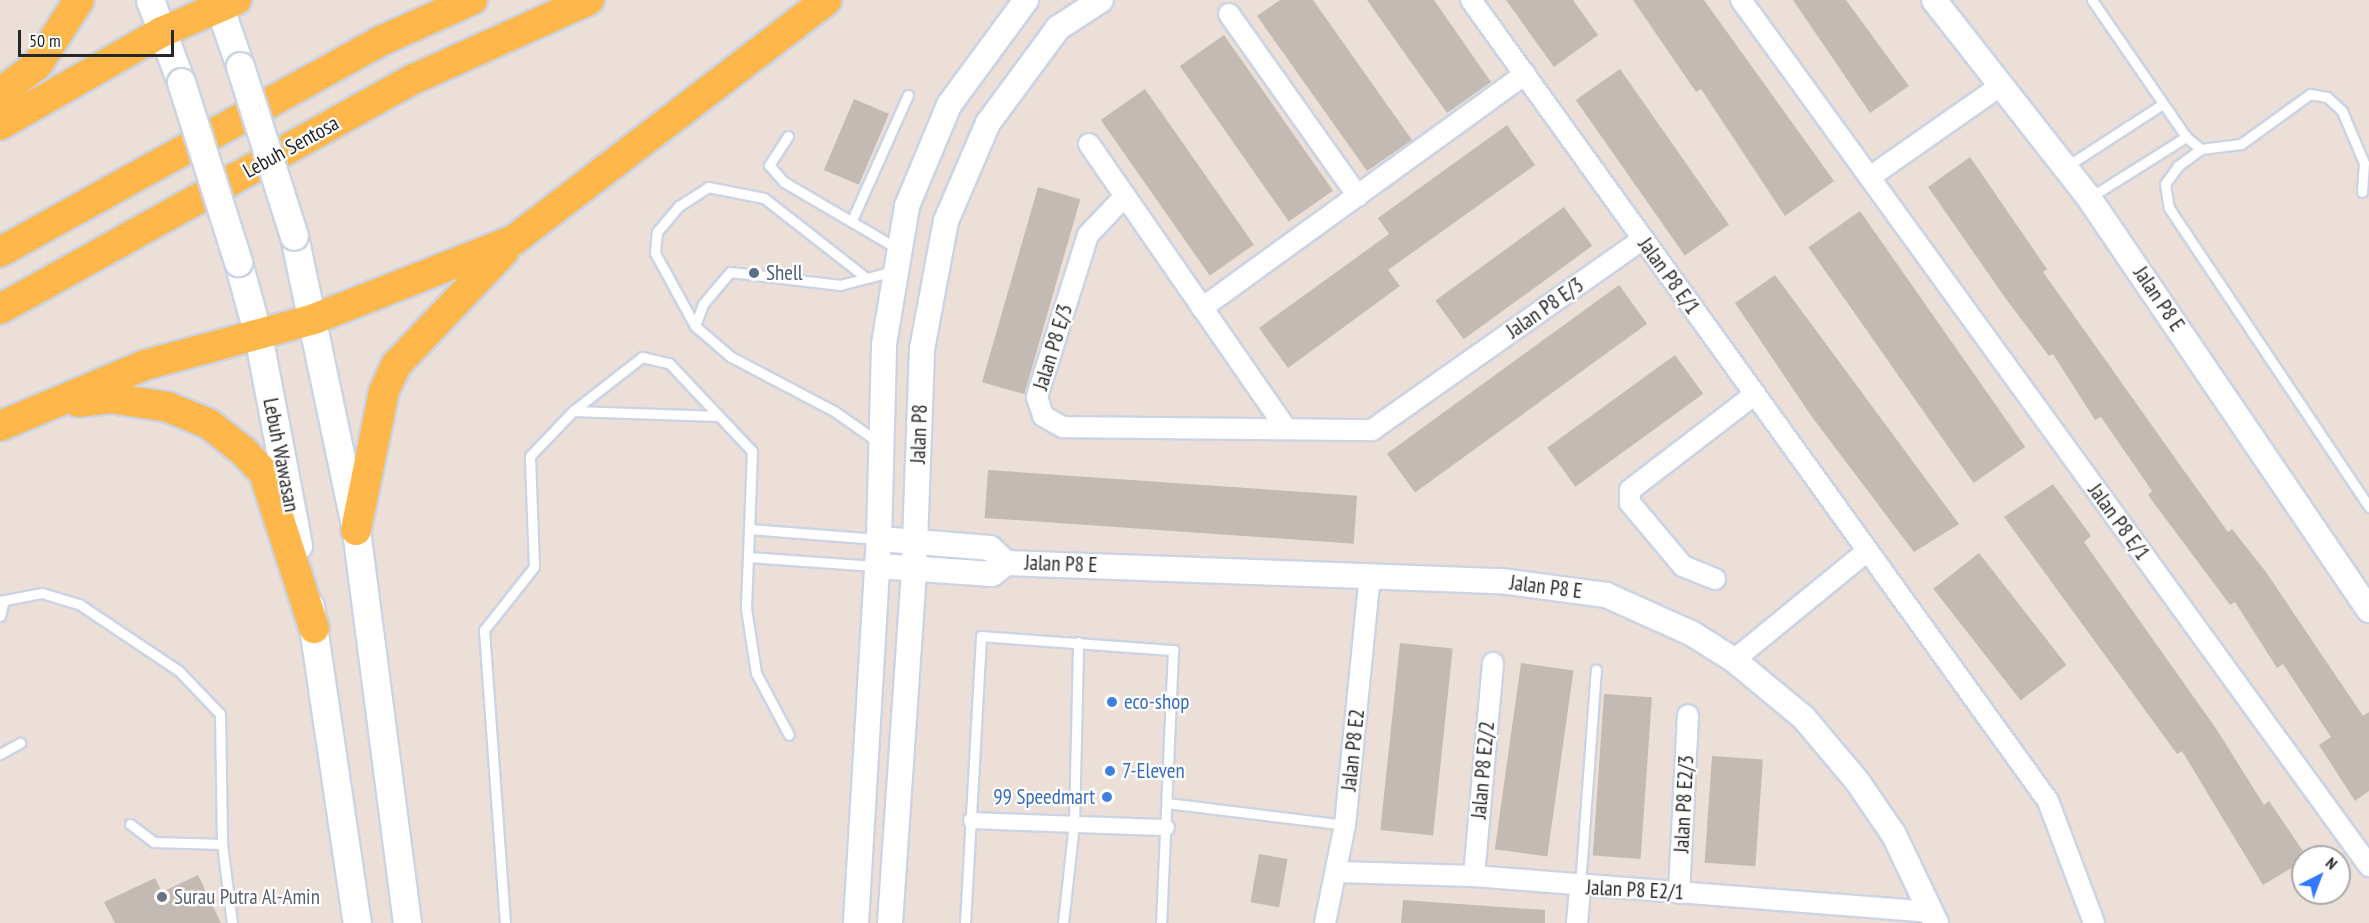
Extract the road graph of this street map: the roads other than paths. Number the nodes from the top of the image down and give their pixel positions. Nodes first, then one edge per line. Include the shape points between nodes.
1 (79, 0) edge
2 (150, 0) edge
3 (472, 0) edge
4 (589, 0) edge
5 (827, 0) edge
6 (1026, 0) edge
7 (1101, 0) edge
8 (1471, 0) edge
9 (1741, 0) edge
10 (1934, 0) edge
11 (2092, 0) edge
12 (224, 2) edge
13 (1229, 14) dead end
14 (162, 32) junction
15 (1525, 75) junction
16 (2000, 86) junction
17 (0, 93) edge
18 (908, 95) dead end
19 (2163, 104) junction
20 (0, 125) edge
21 (788, 136) dead end
22 (2186, 136) junction
23 (1089, 144) dead end
24 (2200, 149) junction
25 (2066, 167) junction
26 (1870, 177) junction
27 (2362, 192) dead end
28 (1125, 196) junction
29 (1358, 196) junction
30 (2090, 198) junction
31 (852, 220) junction
32 (1643, 239) junction
33 (514, 240) junction
34 (0, 252) edge
35 (898, 260) junction
36 (864, 276) junction
37 (1202, 308) junction
38 (0, 309) edge
39 (314, 320) junction
40 (695, 326) junction
41 (258, 335) junction
42 (1755, 394) junction
43 (52, 405) junction
44 (573, 411) junction
45 (718, 416) junction
46 (0, 426) edge
47 (1284, 426) junction
48 (883, 445) junction
49 (2369, 507) edge
50 (749, 529) junction
51 (356, 530) junction
52 (879, 539) junction
53 (916, 542) junction
54 (1868, 551) junction
55 (748, 557) junction
56 (1006, 562) junction
57 (878, 566) junction
58 (914, 569) junction
59 (1370, 575) junction
60 (1715, 579) dead end
61 (2, 600) edge
62 (2369, 610) edge
63 (0, 616) edge
64 (314, 628) junction
65 (1078, 642) junction
66 (1734, 660) junction
67 (1493, 663) dead end
68 (1596, 670) dead end
69 (1688, 715) dead end
70 (789, 735) dead end
71 (20, 743) dead end
72 (0, 754) edge
73 (1167, 802) junction
74 (971, 820) junction
75 (130, 824) dead end
76 (1074, 824) junction
77 (1345, 825) junction
78 (1166, 827) junction
79 (222, 844) junction
80 (2369, 866) edge
81 (1338, 872) junction
82 (1474, 876) junction
83 (1580, 887) junction
84 (1679, 892) junction
85 (1934, 918) edge
86 (232, 923) edge
87 (357, 923) edge
88 (407, 923) edge
89 (506, 923) edge
90 (856, 923) edge
91 (890, 923) edge
92 (965, 923) edge
93 (1063, 923) edge
94 (1161, 923) edge
95 (1325, 923) edge
96 (1577, 923) edge
97 (2094, 923) edge

1 - 17 main road via 37,65
2 - 14 main road, Lebuh Wawasan
3 - 34 main road via 383,40
4 - 38 main road, Lebuh Sentosa via 414,79
5 - 33 main road
6 - 35 street, Jalan P8 via 949,105 907,206
7 - 53 street, Jalan P8 via 1058,28 988,123 946,221 922,349
8 - 15 street, Jalan P8 E/1
9 - 26 street, Jalan P8 E/1
10 - 16 street, Jalan P8 E
11 - 19 lane
12 - 14 main road
12 - 39 main road, bridge via 240,66 294,236
13 - 29 street
14 - 20 main road
14 - 41 main road, Lebuh Wawasan, bridge via 181,82
15 - 29 street
15 - 32 street, Jalan P8 E/1
16 - 25 street, Jalan P8 E
16 - 26 street
18 - 31 lane
19 - 22 lane
19 - 25 lane
21 - 31 lane via 770,165 784,182
22 - 24 lane
22 - 30 lane
23 - 28 street
24 - 27 lane via 2241,144 2310,94 2326,97 2342,111 2364,163
24 - 49 lane via 2178,166 2165,184 2169,208
25 - 30 street, Jalan P8 E
26 - 80 street, Jalan P8 E/1
28 - 37 street
28 - 47 street, Jalan P8 E/3 via 1088,235 1037,397 1043,416 1063,427
29 - 37 street
30 - 62 street, Jalan P8 E
31 - 35 lane
32 - 42 street, Jalan P8 E/1
32 - 47 street, Jalan P8 E/3 via 1371,430
33 - 39 main road
33 - 51 main road via 396,365 384,391
35 - 36 lane
35 - 48 street, Jalan P8 via 884,344
36 - 40 lane via 840,285 818,285 779,274 730,272 703,304
36 - 40 lane via 764,198 708,187 679,206 657,232 655,253
37 - 47 street
39 - 41 main road
39 - 51 main road
40 - 48 lane via 730,357 834,411
41 - 43 main road via 146,365
41 - 64 main road, Lebuh Wawasan
42 - 54 street, Jalan P8 E/1
42 - 60 street via 1630,490 1630,503 1683,566
43 - 46 main road
43 - 64 main road via 110,398 168,407 208,424 242,450 264,472
44 - 45 lane
44 - 45 lane via 642,357 669,363
44 - 89 lane via 530,456 534,567 484,630
45 - 50 lane via 752,451
48 - 52 street, Jalan P8
50 - 52 lane
50 - 55 lane
51 - 88 main road
52 - 53 street
52 - 57 street, Jalan P8
53 - 56 street via 990,548
53 - 58 street, Jalan P8
54 - 66 street
54 - 97 street, Jalan P8 E/1 via 2048,801
55 - 57 lane
55 - 70 lane via 746,608 756,673
56 - 58 street via 992,574
56 - 59 street, Jalan P8 E
57 - 58 street
57 - 90 street, Jalan P8
58 - 91 street, Jalan P8
59 - 66 street, Jalan P8 E via 1501,581 1606,595 1691,633
59 - 77 street, Jalan P8 E2
61 - 63 lane
61 - 79 lane via 42,593 79,604 179,671 220,714
64 - 87 main road, Lebuh Wawasan
65 - 73 lane via 1173,650
65 - 74 lane via 981,636
65 - 76 lane
66 - 85 street, Jalan P8 E via 1804,718 1857,781 1894,835
67 - 82 street, Jalan P8 E2/2
68 - 83 lane
69 - 84 street, Jalan P8 E2/3
71 - 72 lane
73 - 77 lane
73 - 78 lane
74 - 76 street
74 - 92 lane
75 - 79 lane via 154,842
76 - 78 street
76 - 93 lane
77 - 81 street, Jalan P8 E2
78 - 94 lane
79 - 86 lane
81 - 82 street, Jalan P8 E2/1
81 - 95 street, Jalan P8 E2
82 - 83 street, Jalan P8 E2/1
83 - 84 street, Jalan P8 E2/1
83 - 96 street
84 - 85 street, Jalan P8 E2/1

